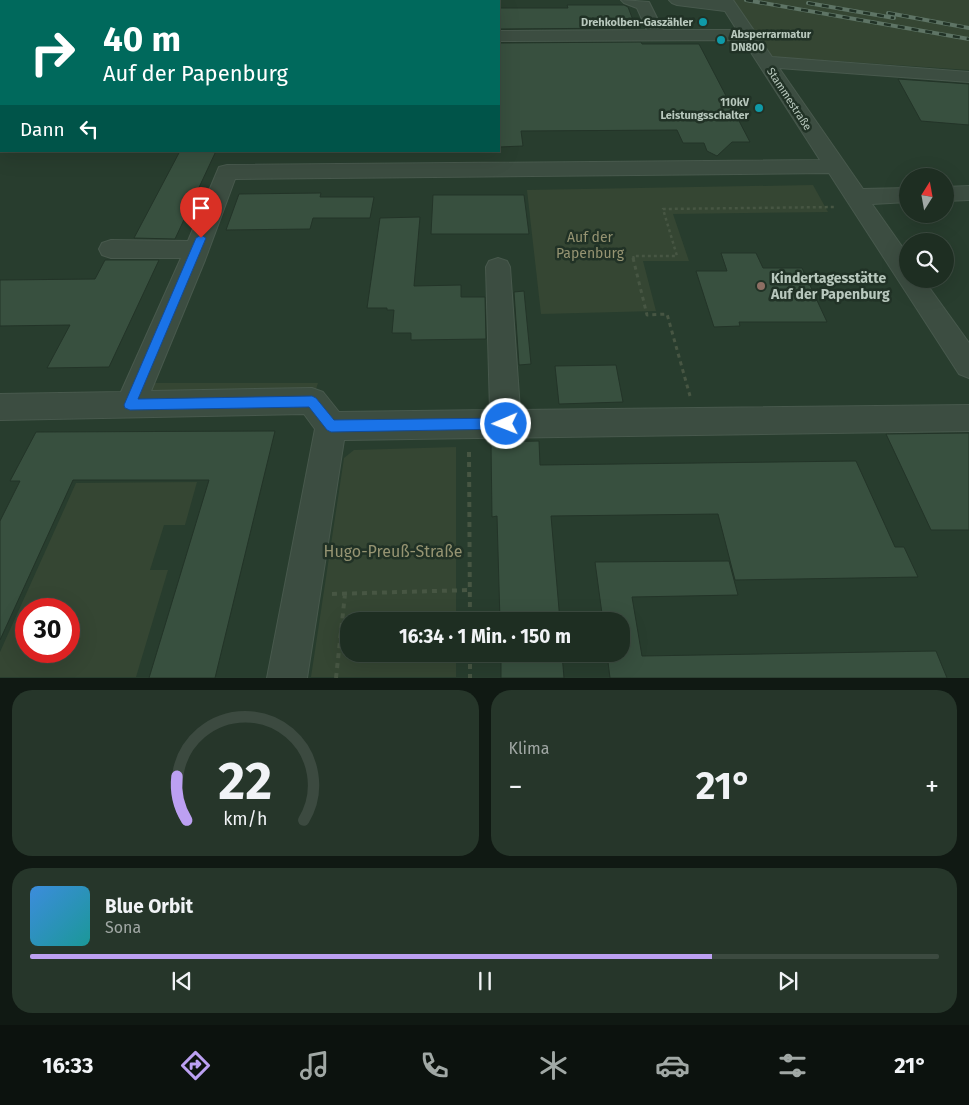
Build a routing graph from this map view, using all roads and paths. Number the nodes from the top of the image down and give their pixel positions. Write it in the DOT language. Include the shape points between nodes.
graph roads {
  1 [pos="629,0"];
  2 [pos="677,0"];
  3 [pos="727,3"];
  4 [pos="500,36"];
  5 [pos="657,36"];
  6 [pos="748,36"];
  7 [pos="766,62"];
  8 [pos="969,76"];
  9 [pos="450,161"];
  10 [pos="834,166"];
  11 [pos="969,193"];
  12 [pos="954,194"];
  13 [pos="899,196"];
  14 [pos="858,202"];
  15 [pos="199,244"];
  16 [pos="111,249"];
  17 [pos="899,262"];
  18 [pos="498,267"];
  19 [pos="916,288"];
  20 [pos="969,366"];
  21 [pos="130,405"];
  22 [pos="0,407"];
  23 [pos="969,418"];
  24 [pos="697,422"];
  25 [pos="469,424"];
  26 [pos="506,424"];
  27 [pos="331,426"];
  28 [pos="470,590"];
  29 [pos="301,594"];
  30 [pos="345,594"];
  31 [pos="470,612"];
  32 [pos="470,662"];
  33 [pos="287,678"];
  34 [pos="336,678"];
  35 [pos="470,678"];
  1 -- 5 [label="street" via="644,5"];
  2 -- 3 [label="street"];
  3 -- 6 [label="street, Stammestraße"];
  4 -- 5 [label="street"];
  5 -- 6 [label="street"];
  6 -- 7 [label="street, Stammestraße"];
  7 -- 8 [label="street"];
  7 -- 10 [label="street, Stammestraße"];
  9 -- 10 [label="street"];
  9 -- 15 [label="street" via="228,172"];
  10 -- 14 [label="street, Stammestraße"];
  11 -- 12 [label="street"];
  13 -- 14 [label="street"];
  14 -- 17 [label="street, Stammestraße"];
  14 -- 24 [label="path" via="663,209 677,256 633,256 647,315 667,314"];
  15 -- 16 [label="street"];
  15 -- 21 [label="street"];
  18 -- 26 [label="street"];
  19 -- 20 [label="street"];
  21 -- 22 [label="street"];
  21 -- 27 [label="street" via="312,401"];
  23 -- 24 [label="street"];
  24 -- 26 [label="street"];
  25 -- 26 [label="street"];
  25 -- 27 [label="street"];
  25 -- 28 [label="path"];
  27 -- 29 [label="street"];
  28 -- 30 [label="path"];
  28 -- 31 [label="path"];
  29 -- 30 [label="path"];
  29 -- 33 [label="street"];
  30 -- 34 [label="path"];
  32 -- 35 [label="path"];
}
